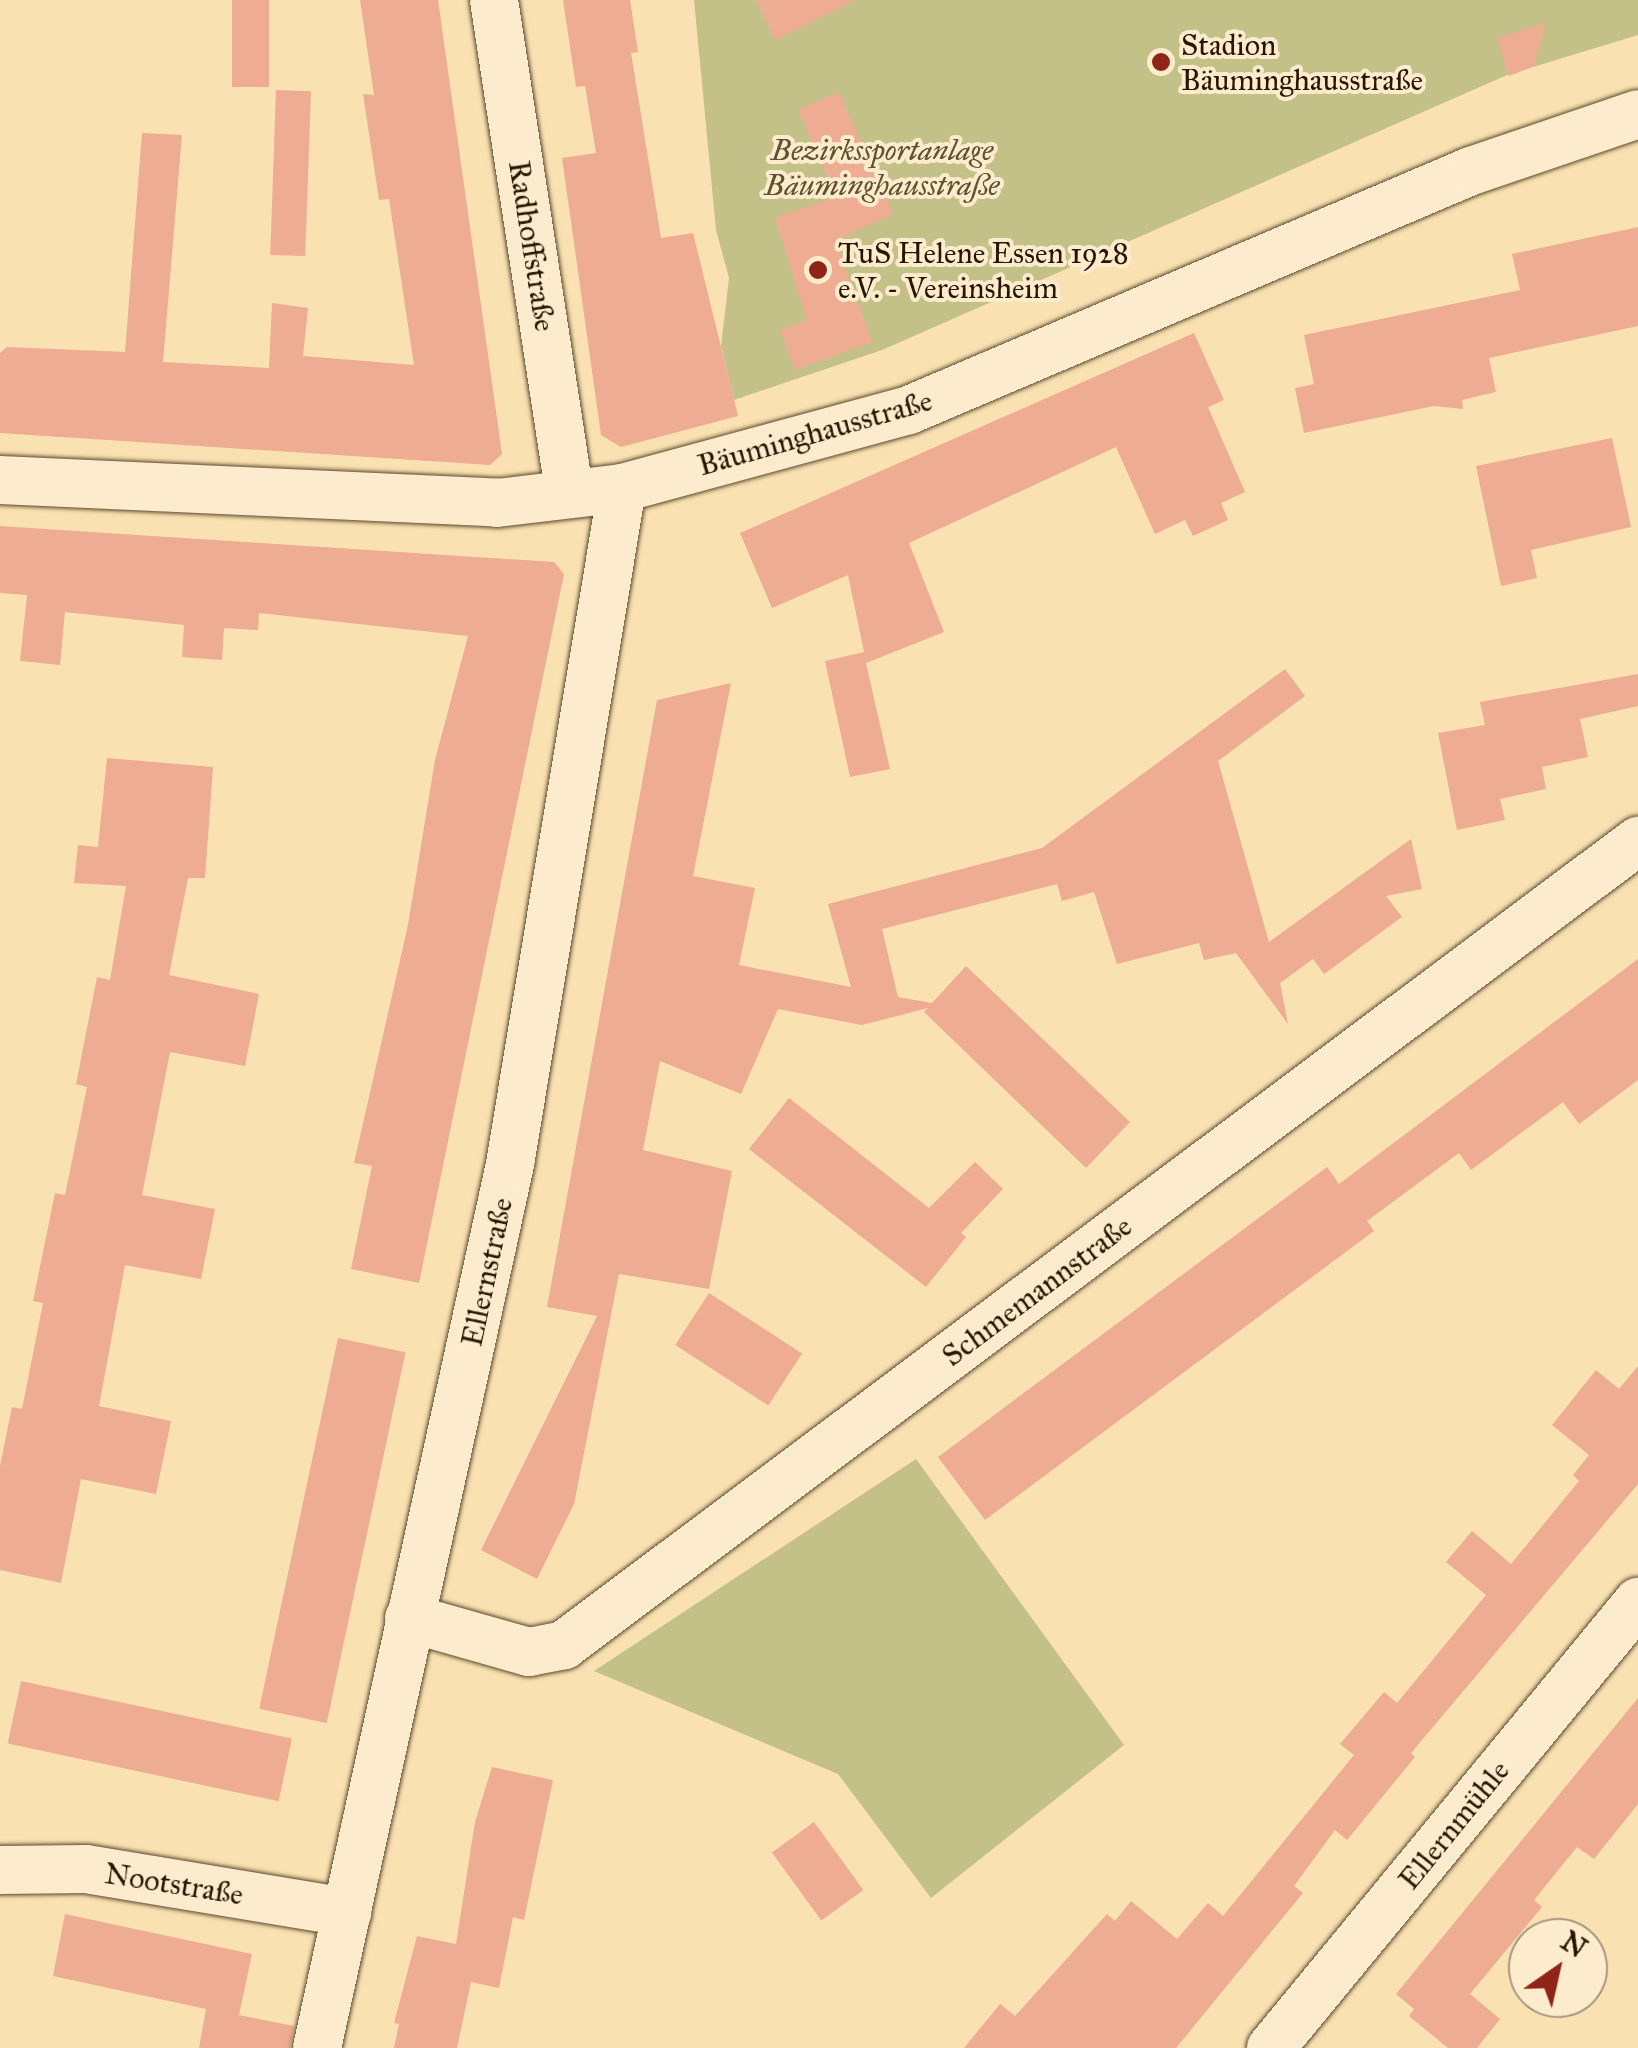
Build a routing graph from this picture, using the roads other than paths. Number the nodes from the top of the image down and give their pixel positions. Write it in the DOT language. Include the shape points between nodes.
graph roads {
  1 [pos="494,0"];
  2 [pos="1638,114"];
  3 [pos="0,480"];
  4 [pos="622,488"];
  5 [pos="569,493"];
  6 [pos="1638,841"];
  7 [pos="1638,1602"];
  8 [pos="409,1618"];
  9 [pos="0,1870"];
  10 [pos="347,1912"];
  11 [pos="317,2048"];
  12 [pos="1271,2048"];
  1 -- 5 [label="street, Radhoffstraße"];
  2 -- 4 [label="street, Bäuminghausstraße" via="1471,172 908,410"];
  3 -- 5 [label="street, Bäuminghausstraße" via="497,502"];
  4 -- 5 [label="street, Bäuminghausstraße"];
  4 -- 8 [label="street, Ellernstraße" via="510,1164"];
  6 -- 8 [label="street, Schmemannstraße" via="564,1645 529,1652"];
  7 -- 12 [label="street, Ellernmühle"];
  8 -- 10 [label="street, Ellernstraße"];
  9 -- 10 [label="street, Nootstraße" via="86,1870"];
  10 -- 11 [label="street, Ellernstraße"];
}
